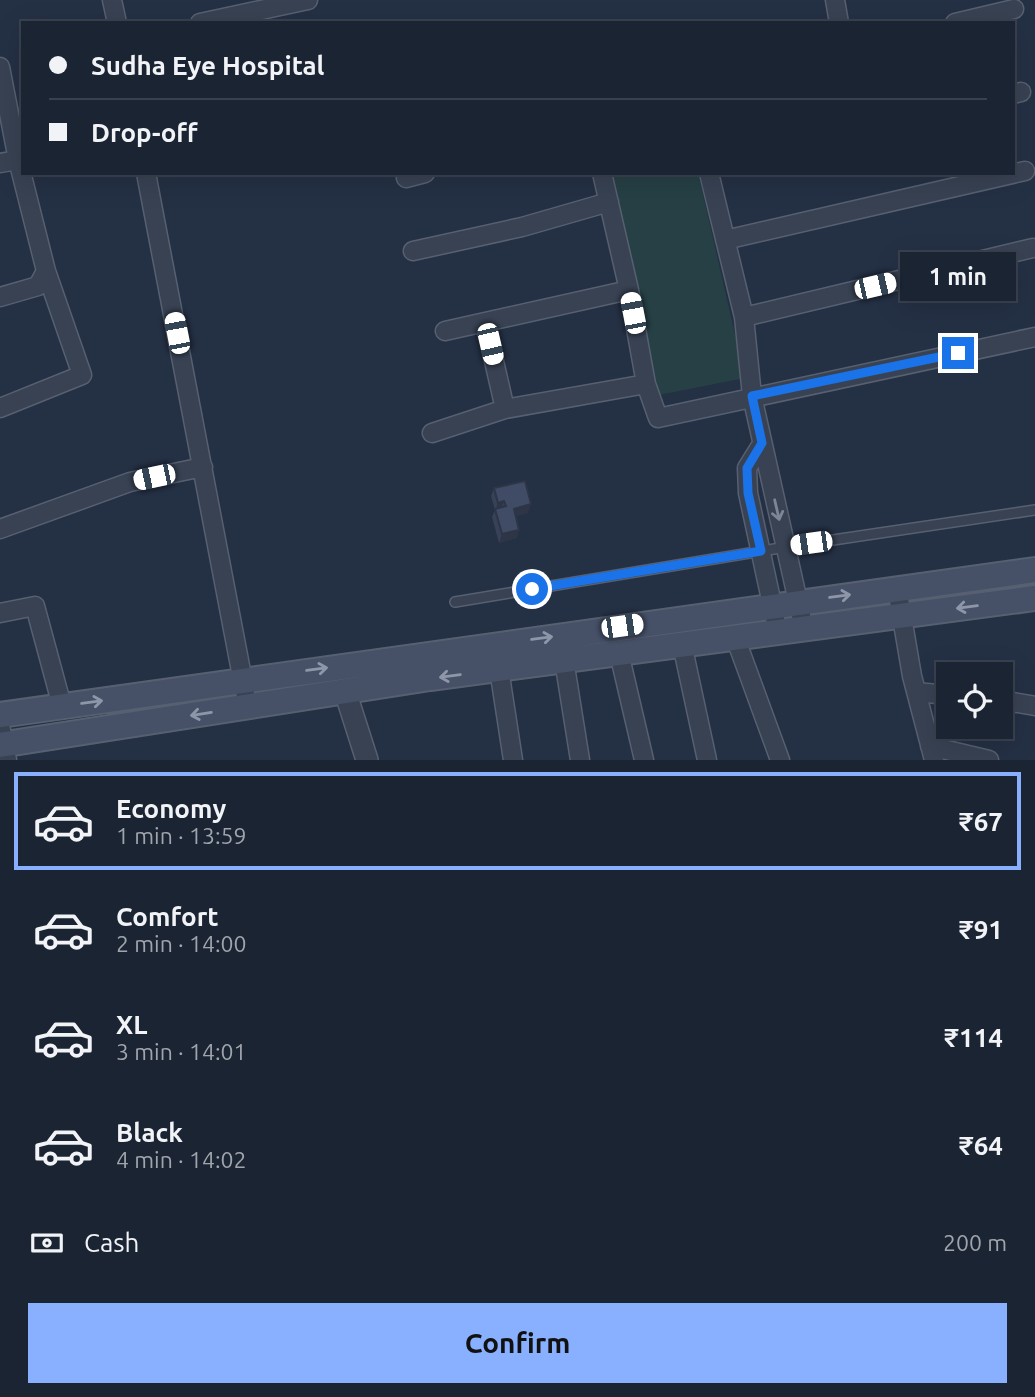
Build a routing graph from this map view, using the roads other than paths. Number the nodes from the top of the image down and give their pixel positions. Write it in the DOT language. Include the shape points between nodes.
graph roads {
  1 [pos="113,0"];
  2 [pos="308,0"];
  3 [pos="835,0"];
  4 [pos="1014,9"];
  5 [pos="117,21"];
  6 [pos="209,21"];
  7 [pos="839,21"];
  8 [pos="963,21"];
  9 [pos="0,67"];
  10 [pos="9,161"];
  11 [pos="1025,171"];
  12 [pos="1015,173"];
  13 [pos="146,175"];
  14 [pos="417,175"];
  15 [pos="602,175"];
  16 [pos="709,175"];
  17 [pos="1008,175"];
  18 [pos="406,178"];
  19 [pos="609,202"];
  20 [pos="725,240"];
  21 [pos="1033,248"];
  22 [pos="413,251"];
  23 [pos="46,271"];
  24 [pos="629,290"];
  25 [pos="0,297"];
  26 [pos="744,317"];
  27 [pos="485,322"];
  28 [pos="444,331"];
  29 [pos="1035,337"];
  30 [pos="646,384"];
  31 [pos="752,396"];
  32 [pos="0,408"];
  33 [pos="505,410"];
  34 [pos="432,433"];
  35 [pos="762,443"];
  36 [pos="203,467"];
  37 [pos="1035,510"];
  38 [pos="0,529"];
  39 [pos="786,547"];
  40 [pos="761,551"];
  41 [pos="1035,570"];
  42 [pos="897,589"];
  43 [pos="1035,598"];
  44 [pos="455,602"];
  45 [pos="798,604"];
  46 [pos="772,607"];
  47 [pos="0,613"];
  48 [pos="902,615"];
  49 [pos="803,628"];
  50 [pos="777,632"];
  51 [pos="735,637"];
  52 [pos="682,644"];
  53 [pos="619,653"];
  54 [pos="564,660"];
  55 [pos="499,669"];
  56 [pos="244,679"];
  57 [pos="345,691"];
  58 [pos="916,692"];
  59 [pos="936,694"];
  60 [pos="1013,702"];
  61 [pos="62,706"];
  62 [pos="1035,706"];
  63 [pos="247,707"];
  64 [pos="0,715"];
  65 [pos="3,744"];
  66 [pos="932,753"];
  67 [pos="367,760"];
  68 [pos="513,760"];
  69 [pos="580,760"];
  70 [pos="644,760"];
  71 [pos="707,760"];
  72 [pos="780,760"];
  73 [pos="989,760"];
  1 -- 5 [label="street"];
  2 -- 6 [label="street"];
  3 -- 7 [label="street"];
  4 -- 8 [label="street"];
  9 -- 10 [label="street"];
  10 -- 23 [label="street"];
  11 -- 12 [label="street"];
  13 -- 36 [label="street"];
  14 -- 18 [label="street"];
  15 -- 19 [label="street"];
  16 -- 20 [label="street"];
  17 -- 20 [label="street"];
  19 -- 22 [label="street"];
  19 -- 24 [label="street"];
  20 -- 26 [label="street"];
  21 -- 26 [label="street"];
  23 -- 25 [label="street" via="38,286"];
  23 -- 32 [label="street" via="82,375"];
  24 -- 27 [label="street"];
  24 -- 30 [label="street"];
  26 -- 31 [label="street"];
  27 -- 28 [label="street"];
  27 -- 33 [label="street"];
  29 -- 31 [label="street"];
  30 -- 31 [label="street" via="658,418"];
  30 -- 33 [label="street"];
  31 -- 35 [label="street"];
  33 -- 34 [label="street"];
  35 -- 39 [label="street, one-way"];
  35 -- 40 [label="street" via="747,468"];
  36 -- 38 [label="street" via="130,482"];
  36 -- 56 [label="street"];
  37 -- 39 [label="lane"];
  39 -- 40 [label="lane"];
  39 -- 45 [label="street"];
  40 -- 44 [label="lane"];
  40 -- 46 [label="street"];
  41 -- 42 [label="main road"];
  45 -- 42 [label="main road, one-way"];
  42 -- 48 [label="street"];
  43 -- 48 [label="main road, one-way"];
  45 -- 46 [label="main road"];
  45 -- 49 [label="street"];
  46 -- 50 [label="street"];
  56 -- 46 [label="main road, one-way"];
  47 -- 61 [label="street" via="35,606"];
  48 -- 49 [label="main road"];
  48 -- 58 [label="street"];
  49 -- 50 [label="main road"];
  50 -- 51 [label="main road"];
  51 -- 52 [label="main road"];
  51 -- 72 [label="street"];
  52 -- 53 [label="main road"];
  52 -- 71 [label="street"];
  53 -- 54 [label="main road"];
  53 -- 70 [label="street"];
  54 -- 55 [label="main road"];
  54 -- 69 [label="street"];
  55 -- 57 [label="main road, one-way"];
  55 -- 68 [label="street"];
  61 -- 56 [label="main road, one-way"];
  56 -- 63 [label="street"];
  57 -- 63 [label="main road"];
  57 -- 67 [label="street"];
  58 -- 59 [label="street"];
  58 -- 66 [label="street"];
  60 -- 62 [label="street"];
  61 -- 64 [label="main road"];
  63 -- 65 [label="main road, one-way"];
  66 -- 73 [label="street"];
}
